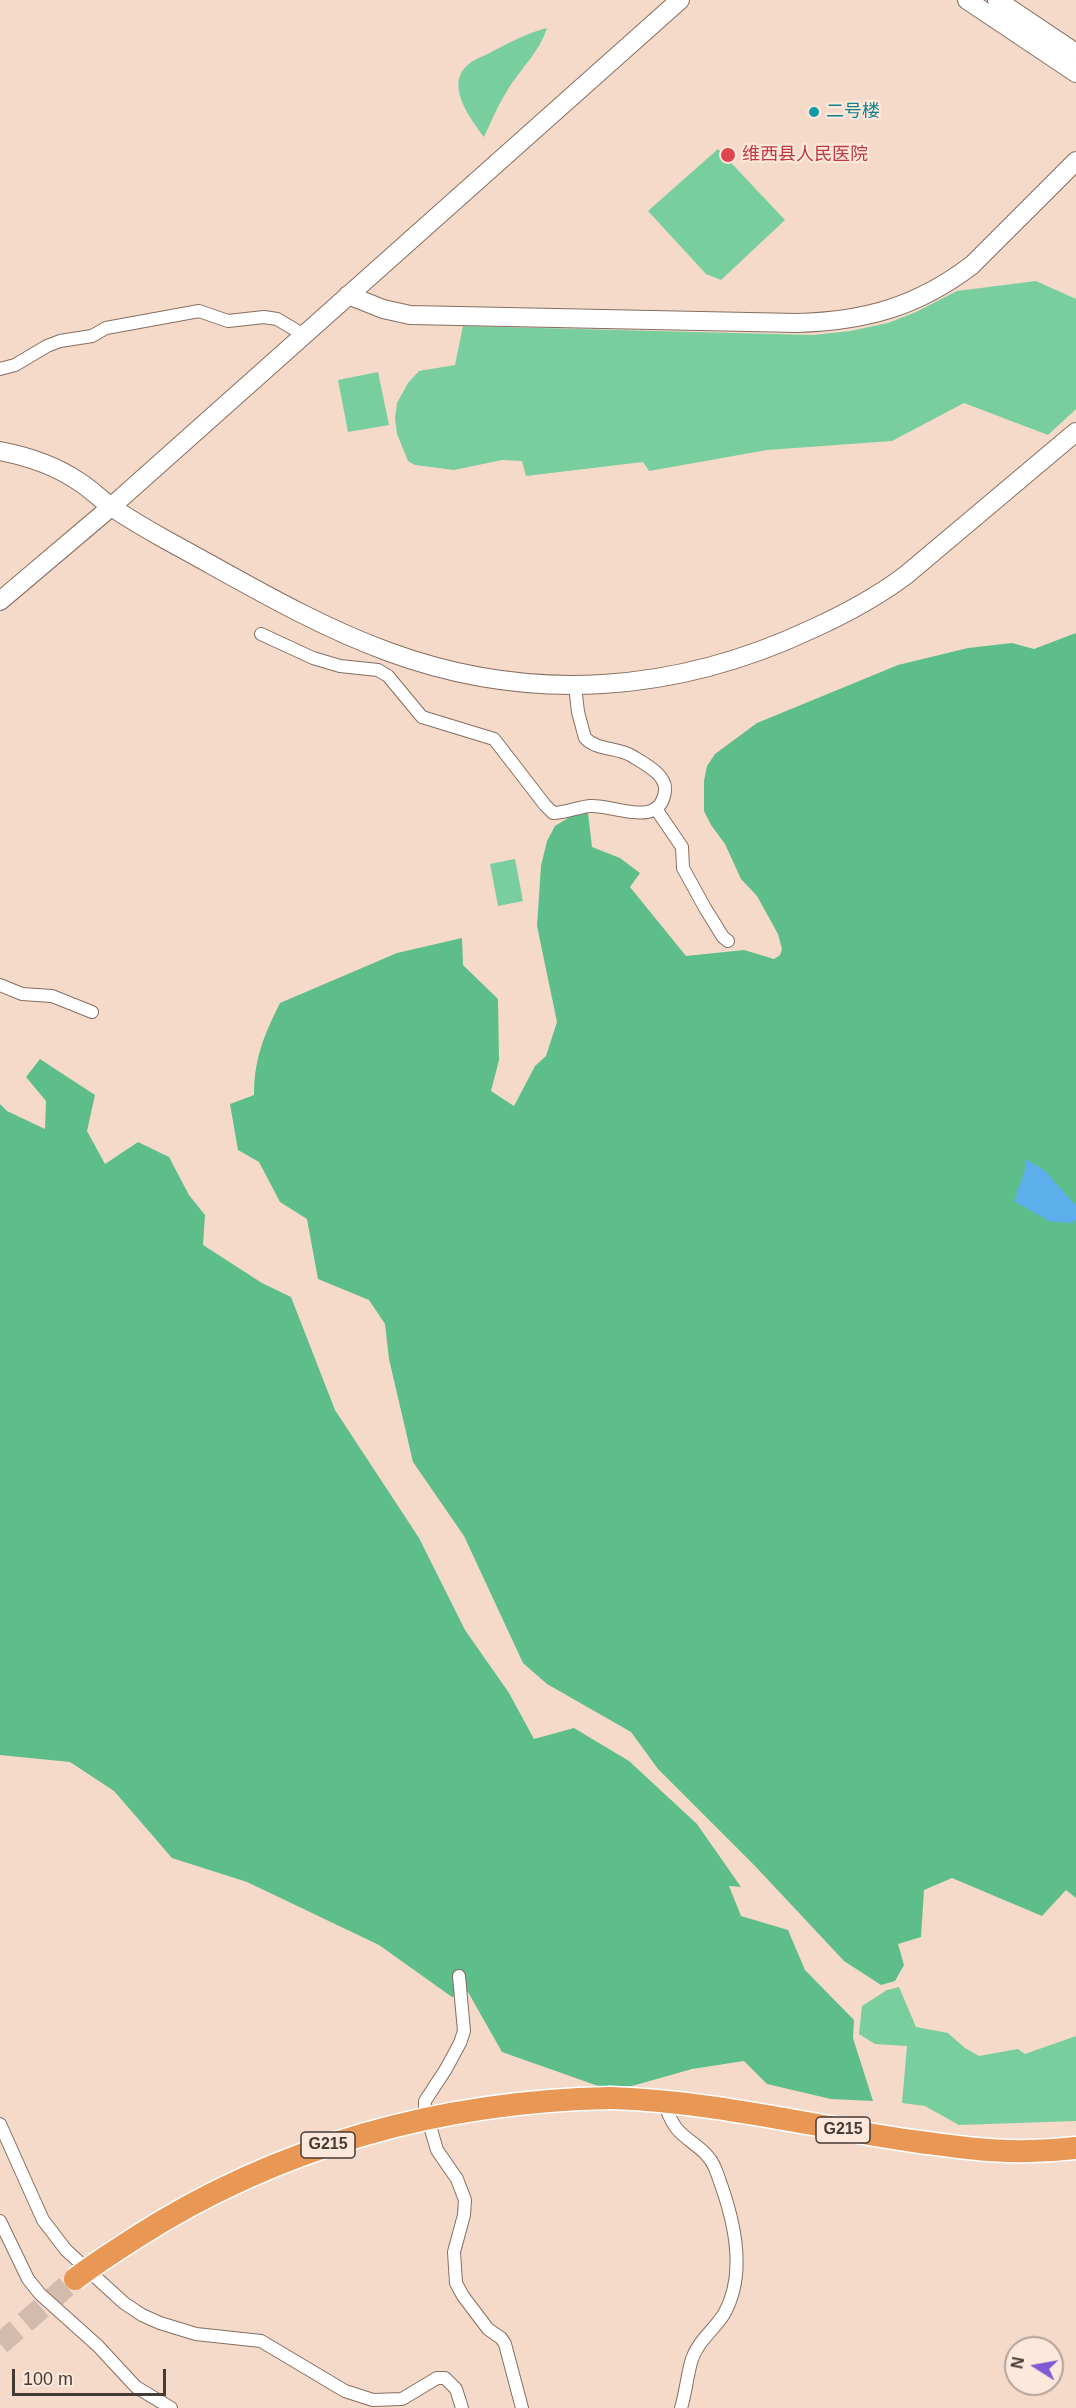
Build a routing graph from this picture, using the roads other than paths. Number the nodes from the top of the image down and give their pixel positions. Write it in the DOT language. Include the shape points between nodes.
graph roads {
  1 [pos="680,0"];
  2 [pos="967,0"];
  3 [pos="997,0"];
  4 [pos="1076,53"];
  5 [pos="1076,73"];
  6 [pos="1076,161"];
  7 [pos="348,295"];
  8 [pos="304,335"];
  9 [pos="0,369"];
  10 [pos="1076,432"];
  11 [pos="0,451"];
  12 [pos="111,507"];
  13 [pos="0,601"];
  14 [pos="0,611"];
  15 [pos="261,634"];
  16 [pos="574,686"];
  17 [pos="656,809"];
  18 [pos="728,941"];
  19 [pos="0,985"];
  20 [pos="92,1012"];
  21 [pos="459,1976"];
  22 [pos="663,2100"];
  23 [pos="0,2124"];
  24 [pos="1076,2148"];
  25 [pos="0,2221"];
  26 [pos="75,2279"];
  27 [pos="171,2408"];
  28 [pos="462,2408"];
  29 [pos="522,2408"];
  30 [pos="681,2408"];
  1 -- 7 [label="main road"];
  2 -- 5 [label="main road"];
  3 -- 4 [label="main road"];
  6 -- 7 [label="main road" via="955,278 904,305 854,319 797,323 410,315"];
  7 -- 8 [label="main road"];
  8 -- 9 [label="street" via="277,319 228,321 199,311 106,328 93,336 60,341"];
  8 -- 12 [label="main road"];
  10 -- 16 [label="main road" via="906,575 825,623 760,651 686,672"];
  11 -- 12 [label="main road" via="57,470"];
  12 -- 13 [label="main road"];
  12 -- 14 [label="main road" via="88,535"];
  12 -- 16 [label="main road" via="309,617 372,646 490,680"];
  15 -- 17 [label="street" via="313,658 378,670 388,676 422,717 494,739 553,813 589,806 629,812"];
  16 -- 17 [label="street" via="585,738 599,747 632,756 663,779 664,801"];
  17 -- 18 [label="street" via="682,847 683,868"];
  19 -- 20 [label="street" via="22,994 52,996"];
  21 -- 29 [label="street" via="464,2031 425,2101 425,2109 437,2150 457,2179 465,2200 454,2252 456,2283 488,2329 505,2344"];
  22 -- 24 [label="highway, G215" via="980,2151"];
  22 -- 26 [label="highway, G215, bridge" via="611,2098 486,2108 368,2134 304,2153 249,2175 189,2206"];
  22 -- 30 [label="street" via="677,2129 714,2166 737,2246 731,2295 723,2314 692,2358"];
  23 -- 28 [label="street" via="43,2220 66,2250 142,2315 196,2334 261,2341 345,2391 373,2400 402,2399 437,2378 445,2378 456,2389"];
  25 -- 27 [label="street" via="28,2279 40,2294 98,2346 136,2387"];
}
